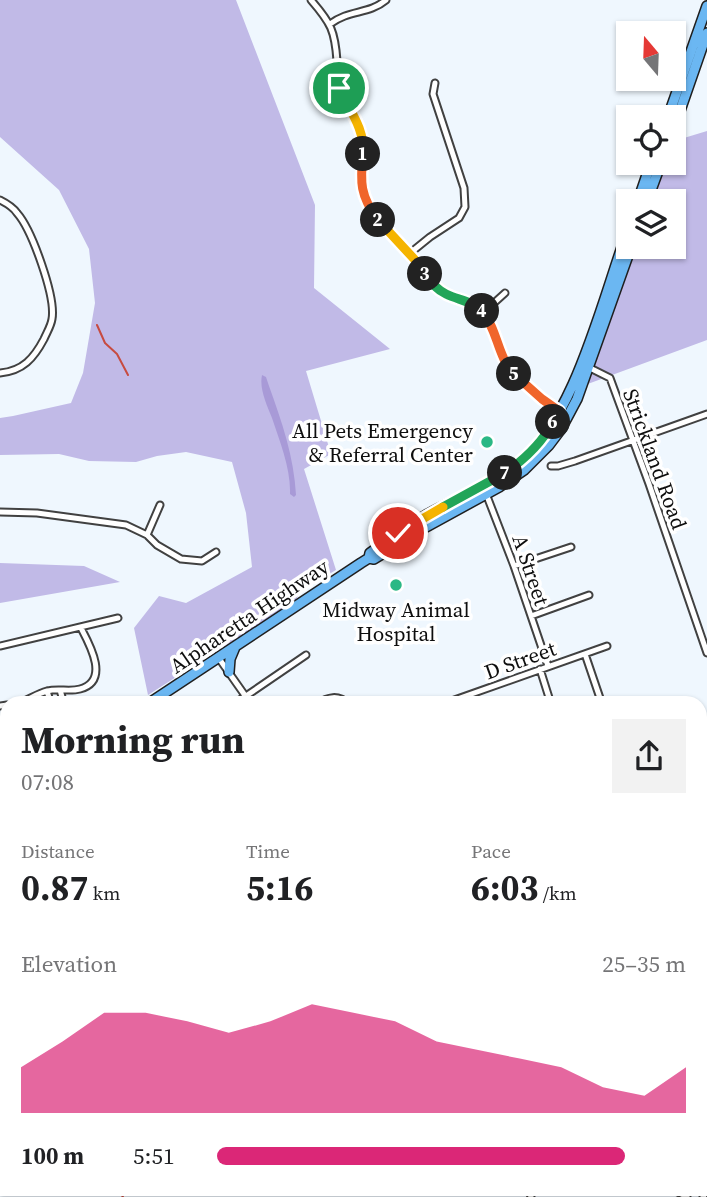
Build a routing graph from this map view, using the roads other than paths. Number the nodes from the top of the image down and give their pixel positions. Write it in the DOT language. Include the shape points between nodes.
graph roads {
  1 [pos="311,0"];
  2 [pos="386,0"];
  3 [pos="707,6"];
  4 [pos="330,24"];
  5 [pos="707,33"];
  6 [pos="435,83"];
  7 [pos="672,105"];
  8 [pos="682,105"];
  9 [pos="0,200"];
  10 [pos="410,254"];
  11 [pos="619,259"];
  12 [pos="626,259"];
  13 [pos="505,293"];
  14 [pos="484,313"];
  15 [pos="585,366"];
  16 [pos="0,373"];
  17 [pos="559,411"];
  18 [pos="707,414"];
  19 [pos="633,441"];
  20 [pos="551,466"];
  21 [pos="485,490"];
  22 [pos="160,505"];
  23 [pos="0,512"];
  24 [pos="147,535"];
  25 [pos="571,547"];
  26 [pos="216,552"];
  27 [pos="514,566"];
  28 [pos="589,595"];
  29 [pos="531,616"];
  30 [pos="118,618"];
  31 [pos="81,628"];
  32 [pos="236,645"];
  33 [pos="0,646"];
  34 [pos="607,646"];
  35 [pos="707,653"];
  36 [pos="585,654"];
  37 [pos="306,655"];
  38 [pos="218,657"];
  39 [pos="548,666"];
  40 [pos="540,669"];
  41 [pos="229,672"];
  42 [pos="60,690"];
  43 [pos="47,691"];
  44 [pos="35,696"];
  45 [pos="49,696"];
  46 [pos="62,696"];
  47 [pos="160,696"];
  48 [pos="246,696"];
  49 [pos="465,696"];
  50 [pos="548,696"];
  51 [pos="599,696"];
  1 -- 4 [label="street"];
  2 -- 4 [label="street"];
  3 -- 7 [label="main road"];
  4 -- 10 [label="street" via="336,41 339,88 364,143 360,177 366,200 382,226"];
  5 -- 8 [label="main road"];
  6 -- 10 [label="street" via="433,94 464,188 465,207 459,218"];
  9 -- 16 [label="street" via="17,212 31,236 53,309 33,357 17,370"];
  10 -- 14 [label="street" via="432,284"];
  11 -- 15 [label="main road"];
  12 -- 15 [label="main road"];
  13 -- 14 [label="street"];
  14 -- 17 [label="street" via="509,368"];
  15 -- 17 [label="main road"];
  15 -- 19 [label="street, Strickland Road" via="610,379"];
  15 -- 21 [label="main road" via="574,408 549,446 524,470"];
  17 -- 21 [label="main road" via="527,456"];
  18 -- 19 [label="street"];
  19 -- 20 [label="street"];
  19 -- 35 [label="street, Strickland Road"];
  21 -- 27 [label="street, A Street"];
  21 -- 32 [label="main road, Alpharetta Highway" via="369,558"];
  22 -- 24 [label="street"];
  23 -- 24 [label="street" via="126,525"];
  24 -- 26 [label="street" via="181,559 202,561"];
  25 -- 27 [label="street"];
  27 -- 29 [label="street, A Street"];
  28 -- 29 [label="street"];
  29 -- 39 [label="street, A Street"];
  30 -- 31 [label="street"];
  31 -- 33 [label="street"];
  31 -- 42 [label="street" via="95,658 95,676 82,688"];
  32 -- 38 [label="main road, Alpharetta Highway"];
  32 -- 41 [label="main road"];
  34 -- 36 [label="street, D Street"];
  36 -- 39 [label="street, D Street"];
  36 -- 51 [label="street"];
  37 -- 48 [label="street"];
  38 -- 41 [label="street"];
  38 -- 47 [label="main road, Alpharetta Highway"];
  39 -- 40 [label="street, D Street"];
  40 -- 49 [label="street, D Street"];
  40 -- 50 [label="street"];
  41 -- 48 [label="street"];
  42 -- 43 [label="street"];
  42 -- 46 [label="street"];
  43 -- 44 [label="street"];
  43 -- 45 [label="street"];
}
